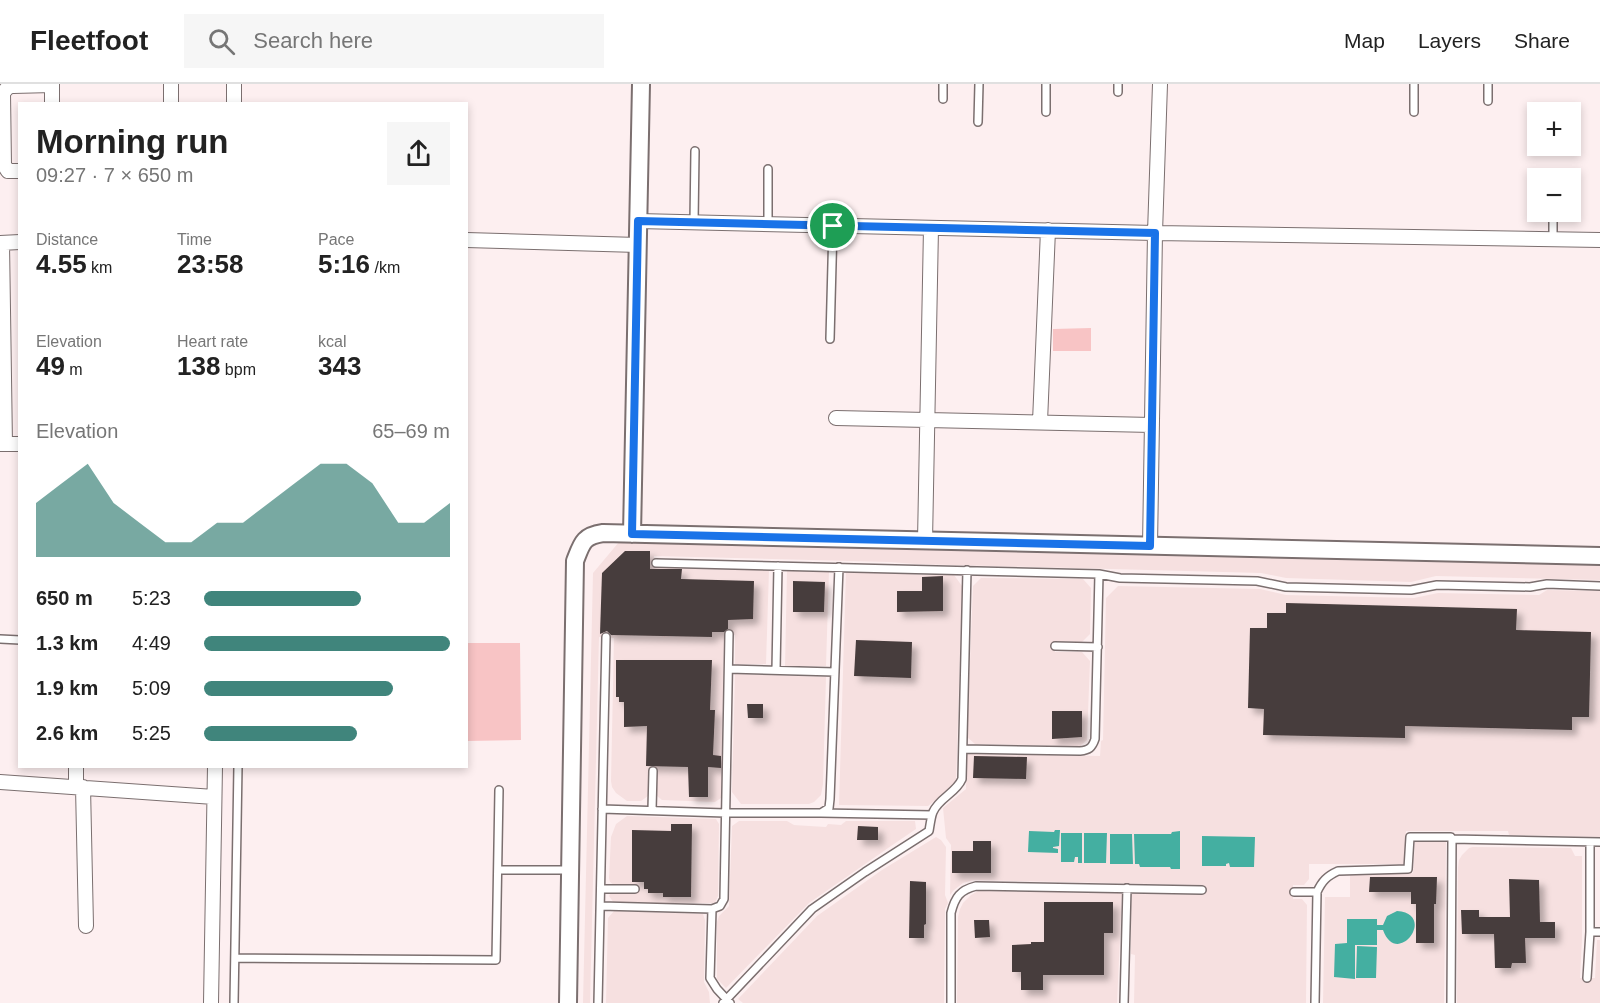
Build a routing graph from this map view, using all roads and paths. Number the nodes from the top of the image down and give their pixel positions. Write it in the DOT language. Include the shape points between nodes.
graph roads {
  1 [pos="171,84"];
  2 [pos="234,84"];
  3 [pos="641,84"];
  4 [pos="944,84"];
  5 [pos="979,84"];
  6 [pos="1046,84"];
  7 [pos="1160,84"];
  8 [pos="1414,84"];
  9 [pos="1488,84"];
  10 [pos="52,85"];
  11 [pos="943,99"];
  12 [pos="1488,101"];
  13 [pos="51,102"];
  14 [pos="171,102"];
  15 [pos="234,102"];
  16 [pos="1046,112"];
  17 [pos="1414,112"];
  18 [pos="978,122"];
  19 [pos="695,151"];
  20 [pos="768,169"];
  21 [pos="18,171"];
  22 [pos="638,221"];
  23 [pos="694,222"];
  24 [pos="1553,222"];
  25 [pos="768,224"];
  26 [pos="833,226"];
  27 [pos="931,228"];
  28 [pos="1048,230"];
  29 [pos="1155,233"];
  30 [pos="468,240"];
  31 [pos="1553,240"];
  32 [pos="1600,240"];
  33 [pos="18,242"];
  34 [pos="1,243"];
  35 [pos="638,245"];
  36 [pos="830,339"];
  37 [pos="836,418"];
  38 [pos="927,420"];
  39 [pos="1040,422"];
  40 [pos="1152,425"];
  41 [pos="8,444"];
  42 [pos="632,534"];
  43 [pos="925,541"];
  44 [pos="1150,546"];
  45 [pos="1600,556"];
  46 [pos="656,563"];
  47 [pos="778,566"];
  48 [pos="839,567"];
  49 [pos="967,570"];
  50 [pos="1099,574"];
  51 [pos="1600,585"];
  52 [pos="729,634"];
  53 [pos="606,637"];
  54 [pos="0,639"];
  55 [pos="18,640"];
  56 [pos="1055,646"];
  57 [pos="1098,647"];
  58 [pos="729,669"];
  59 [pos="776,670"];
  60 [pos="835,672"];
  61 [pos="963,749"];
  62 [pos="76,768"];
  63 [pos="215,768"];
  64 [pos="238,768"];
  65 [pos="652,771"];
  66 [pos="0,782"];
  67 [pos="80,787"];
  68 [pos="499,790"];
  69 [pos="214,797"];
  70 [pos="602,808"];
  71 [pos="652,810"];
  72 [pos="725,813"];
  73 [pos="821,813"];
  74 [pos="932,815"];
  75 [pos="1452,839"];
  76 [pos="1590,842"];
  77 [pos="1600,842"];
  78 [pos="498,870"];
  79 [pos="570,870"];
  80 [pos="1127,888"];
  81 [pos="601,889"];
  82 [pos="635,889"];
  83 [pos="1202,890"];
  84 [pos="1294,892"];
  85 [pos="1317,892"];
  86 [pos="601,906"];
  87 [pos="712,909"];
  88 [pos="86,926"];
  89 [pos="1590,932"];
  90 [pos="1600,932"];
  91 [pos="235,957"];
  92 [pos="1587,978"];
  93 [pos="726,1002"];
  94 [pos="211,1003"];
  95 [pos="234,1003"];
  96 [pos="568,1003"];
  97 [pos="598,1003"];
  98 [pos="951,1003"];
  99 [pos="1124,1003"];
  100 [pos="1315,1003"];
  101 [pos="1451,1003"];
  1 -- 14 [label="street"];
  2 -- 15 [label="street"];
  3 -- 22 [label="street"];
  4 -- 11 [label="lane"];
  5 -- 18 [label="lane"];
  6 -- 16 [label="lane"];
  7 -- 29 [label="street"];
  8 -- 17 [label="lane"];
  9 -- 12 [label="lane"];
  10 -- 13 [label="street"];
  10 -- 21 [label="street" via="13,86 3,93 4,165 8,171"];
  19 -- 23 [label="lane"];
  20 -- 25 [label="lane"];
  22 -- 23 [label="street"];
  22 -- 35 [label="street"];
  23 -- 25 [label="street"];
  24 -- 31 [label="lane"];
  25 -- 26 [label="street"];
  26 -- 27 [label="street"];
  26 -- 36 [label="lane"];
  27 -- 28 [label="street"];
  27 -- 38 [label="street"];
  28 -- 29 [label="street"];
  28 -- 39 [label="street"];
  29 -- 31 [label="street"];
  29 -- 40 [label="street"];
  30 -- 35 [label="street"];
  31 -- 32 [label="street"];
  33 -- 34 [label="street"];
  34 -- 41 [label="street"];
  35 -- 42 [label="street"];
  37 -- 38 [label="street"];
  38 -- 39 [label="street"];
  38 -- 43 [label="street"];
  39 -- 40 [label="street"];
  40 -- 44 [label="street"];
  42 -- 43 [label="street"];
  42 -- 79 [label="street" via="591,535 575,561"];
  43 -- 44 [label="street"];
  44 -- 45 [label="street"];
  46 -- 47 [label="lane"];
  47 -- 48 [label="lane"];
  47 -- 59 [label="lane"];
  48 -- 49 [label="lane"];
  48 -- 60 [label="lane"];
  49 -- 50 [label="lane"];
  49 -- 61 [label="lane"];
  50 -- 51 [label="lane" via="1120,578 1257,580 1286,587 1411,590 1437,585"];
  50 -- 57 [label="lane"];
  52 -- 58 [label="lane"];
  53 -- 70 [label="lane"];
  54 -- 55 [label="lane"];
  56 -- 57 [label="lane"];
  57 -- 61 [label="lane" via="1092,747 1080,751"];
  58 -- 59 [label="lane"];
  58 -- 72 [label="lane"];
  59 -- 60 [label="lane"];
  60 -- 73 [label="lane" via="830,799 829,808"];
  61 -- 74 [label="lane" via="959,787 938,804"];
  62 -- 67 [label="street"];
  63 -- 69 [label="street"];
  64 -- 91 [label="lane"];
  65 -- 71 [label="lane"];
  66 -- 67 [label="street"];
  67 -- 69 [label="street"];
  67 -- 88 [label="street"];
  68 -- 78 [label="lane"];
  69 -- 94 [label="street"];
  70 -- 71 [label="lane"];
  70 -- 81 [label="lane"];
  71 -- 72 [label="lane"];
  72 -- 73 [label="lane"];
  72 -- 87 [label="lane" via="724,899"];
  73 -- 74 [label="lane"];
  74 -- 93 [label="lane" via="929,831 812,909"];
  75 -- 76 [label="lane"];
  75 -- 85 [label="lane" via="1410,837 1408,869 1338,871 1321,883"];
  75 -- 101 [label="lane"];
  76 -- 77 [label="lane"];
  76 -- 89 [label="lane"];
  78 -- 79 [label="lane"];
  78 -- 91 [label="lane" via="496,960"];
  79 -- 96 [label="street"];
  80 -- 83 [label="lane"];
  80 -- 98 [label="lane" via="966,888 951,913"];
  80 -- 99 [label="lane"];
  81 -- 82 [label="lane"];
  81 -- 86 [label="lane"];
  84 -- 85 [label="lane"];
  85 -- 100 [label="lane"];
  86 -- 87 [label="lane"];
  86 -- 97 [label="lane"];
  87 -- 93 [label="lane" via="710,978"];
  89 -- 90 [label="lane"];
  89 -- 92 [label="lane"];
  91 -- 95 [label="lane"];
}
